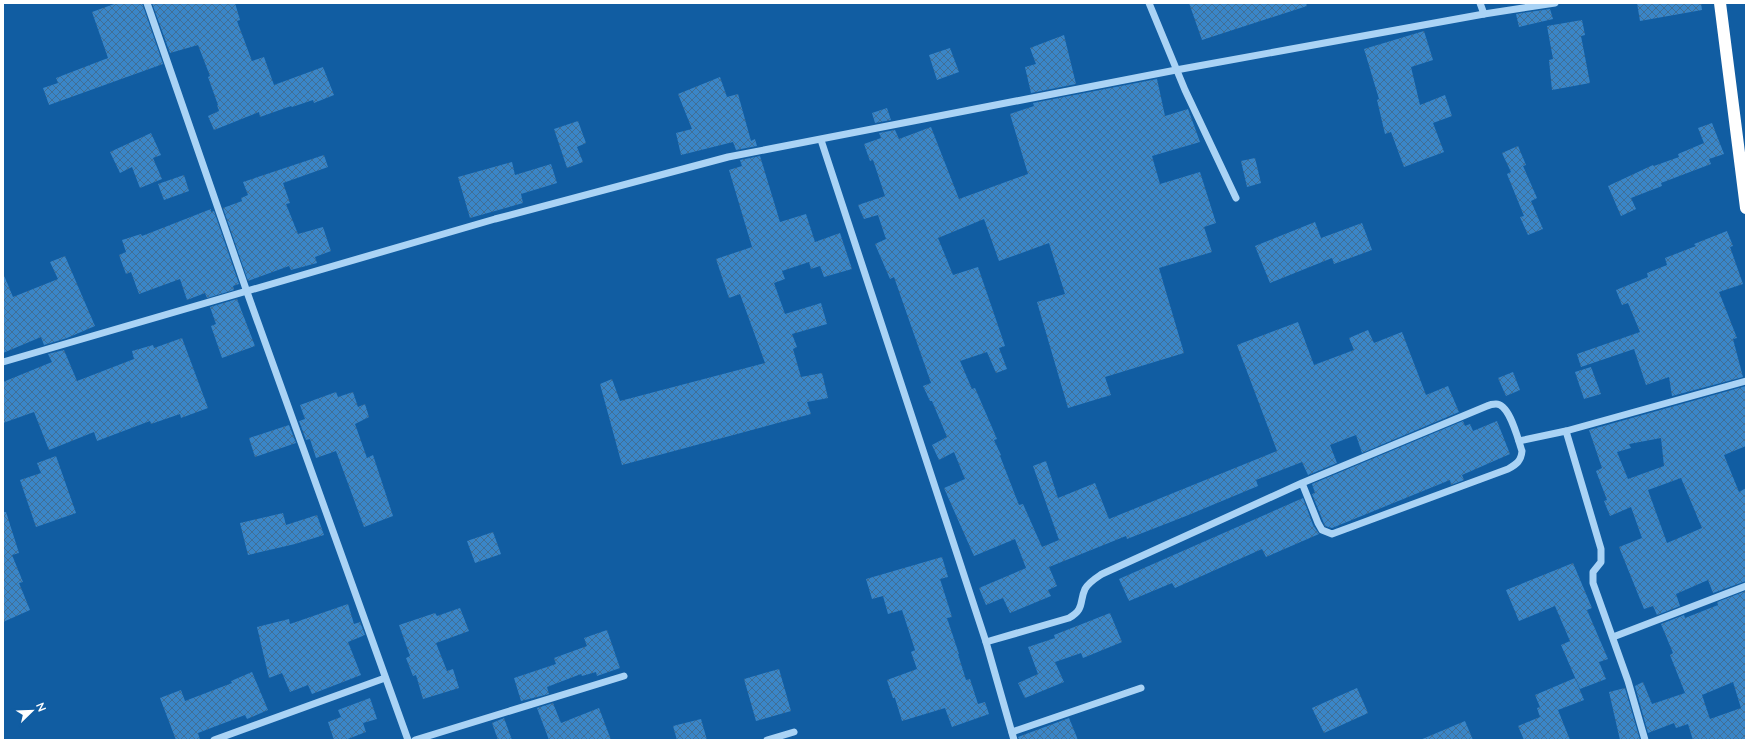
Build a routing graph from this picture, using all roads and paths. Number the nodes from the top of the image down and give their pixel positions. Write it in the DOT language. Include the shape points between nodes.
graph roads {
  1 [pos="148,3"];
  2 [pos="1149,3"];
  3 [pos="1480,3"];
  4 [pos="1555,3"];
  5 [pos="1720,3"];
  6 [pos="1484,14"];
  7 [pos="1176,70"];
  8 [pos="821,140"];
  9 [pos="1236,198"];
  10 [pos="1746,208"];
  11 [pos="248,292"];
  12 [pos="3,362"];
  13 [pos="1746,381"];
  14 [pos="1566,431"];
  15 [pos="1519,441"];
  16 [pos="1302,483"];
  17 [pos="1746,586"];
  18 [pos="1613,637"];
  19 [pos="986,642"];
  20 [pos="624,676"];
  21 [pos="385,678"];
  22 [pos="1141,688"];
  23 [pos="794,732"];
  24 [pos="1012,732"];
  25 [pos="214,740"];
  26 [pos="408,740"];
  27 [pos="415,740"];
  28 [pos="767,740"];
  29 [pos="1014,740"];
  30 [pos="1645,740"];
  1 -- 11 [label="street"];
  2 -- 7 [label="street"];
  3 -- 6 [label="street"];
  4 -- 6 [label="street"];
  5 -- 10 [label="highway"];
  6 -- 7 [label="street"];
  7 -- 8 [label="street"];
  7 -- 9 [label="street"];
  8 -- 11 [label="street" via="728,157 645,179 429,238"];
  8 -- 19 [label="street"];
  11 -- 12 [label="street"];
  11 -- 21 [label="street"];
  13 -- 14 [label="street"];
  14 -- 15 [label="street"];
  14 -- 18 [label="street" via="1601,549 1601,562 1593,572 1593,583"];
  15 -- 16 [label="street" via="1509,414 1503,406 1496,404"];
  15 -- 16 [label="street" via="1522,457 1519,463 1508,469 1332,534 1322,530"];
  16 -- 19 [label="street" via="1093,580 1085,589 1077,614"];
  17 -- 18 [label="street"];
  18 -- 30 [label="street"];
  19 -- 24 [label="street"];
  20 -- 27 [label="street"];
  21 -- 25 [label="street"];
  21 -- 26 [label="street"];
  22 -- 24 [label="street"];
  23 -- 28 [label="street"];
  24 -- 29 [label="street"];
}
